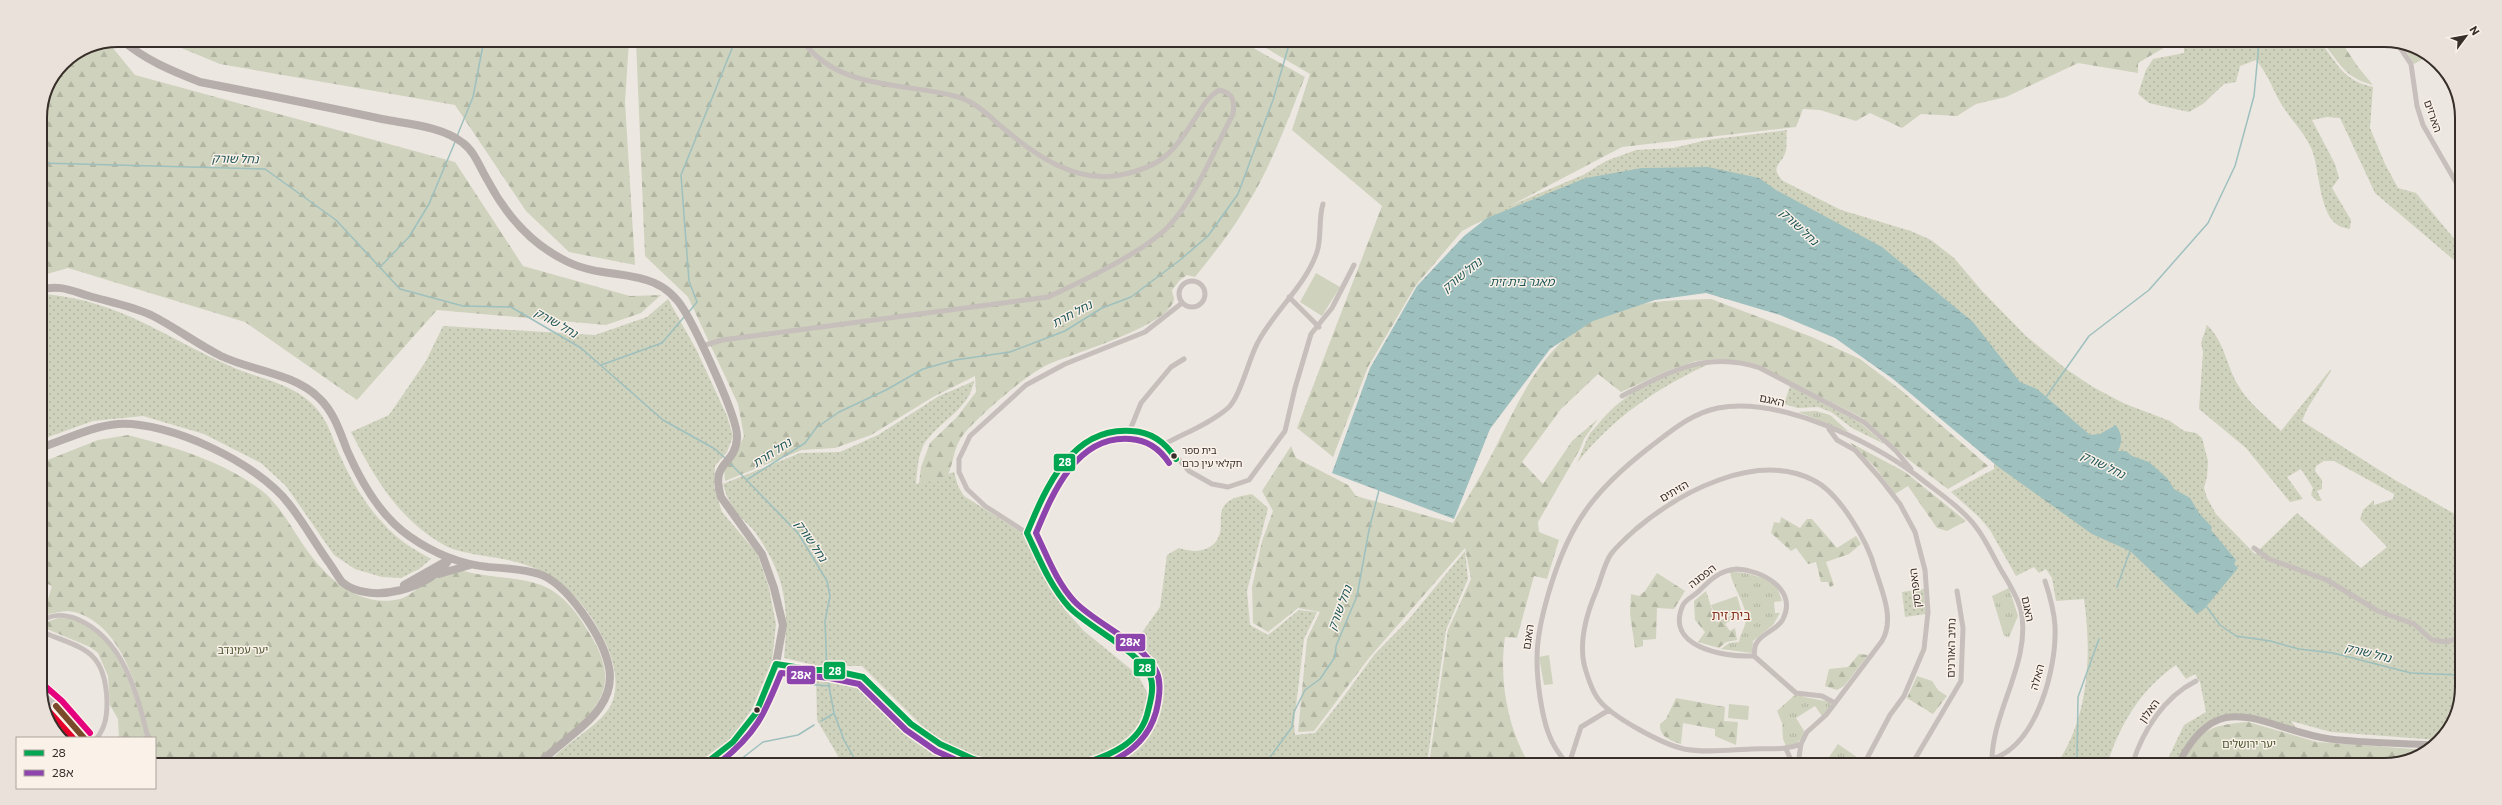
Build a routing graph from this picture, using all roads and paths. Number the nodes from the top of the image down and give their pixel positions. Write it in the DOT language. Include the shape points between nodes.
graph roads {
  1 [pos="130,47"];
  2 [pos="809,47"];
  3 [pos="2401,49"];
  4 [pos="2455,179"];
  5 [pos="1323,204"];
  6 [pos="1354,265"];
  7 [pos="47,288"];
  8 [pos="1289,297"];
  9 [pos="1182,302"];
  10 [pos="1319,327"];
  11 [pos="702,346"];
  12 [pos="1184,359"];
  13 [pos="1622,396"];
  14 [pos="1829,429"];
  15 [pos="1130,430"];
  16 [pos="1165,444"];
  17 [pos="47,446"];
  18 [pos="1914,473"];
  19 [pos="1027,533"];
  20 [pos="2254,548"];
  21 [pos="450,558"];
  22 [pos="474,565"];
  23 [pos="433,576"];
  24 [pos="2046,581"];
  25 [pos="343,582"];
  26 [pos="1957,591"];
  27 [pos="47,617"];
  28 [pos="47,634"];
  29 [pos="2455,639"];
  30 [pos="1754,656"];
  31 [pos="776,664"];
  32 [pos="2196,681"];
  33 [pos="48,699"];
  34 [pos="1835,702"];
  35 [pos="1609,710"];
  36 [pos="83,737"];
  37 [pos="98,737"];
  38 [pos="148,737"];
  39 [pos="1801,744"];
  40 [pos="2425,744"];
  41 [pos="1786,749"];
  42 [pos="546,758"];
  43 [pos="712,758"];
  44 [pos="971,758"];
  45 [pos="1101,758"];
  46 [pos="1563,758"];
  47 [pos="1570,758"];
  48 [pos="1790,758"];
  49 [pos="1799,758"];
  50 [pos="1867,758"];
  51 [pos="1916,758"];
  52 [pos="1992,758"];
  53 [pos="1998,758"];
  54 [pos="2135,758"];
  55 [pos="2182,758"];
  1 -- 11 [label="main road" via="167,70 200,82 454,136 471,152 505,208 529,236 568,262 592,271 646,278 660,284 674,296 685,311"];
  2 -- 11 [label="street" via="817,56 850,75 883,86 959,97 985,112 1025,147 1043,158 1075,172 1094,176 1118,175 1139,170 1165,158 1174,151 1205,102 1219,90 1228,92 1235,104 1233,114 1194,189 1168,227 1140,248 1048,297 722,340"];
  3 -- 4 [label="street, הארזים" via="2411,64 2417,106 2425,129"];
  5 -- 8 [label="street" via="1317,252 1301,282"];
  6 -- 10 [label="street"];
  7 -- 21 [label="main road" via="66,288 120,303 151,315 222,356 302,386 318,397 329,409 363,483 383,512 408,535 436,553"];
  8 -- 10 [label="street"];
  8 -- 16 [label="street" via="1265,328 1236,398 1229,407"];
  9 -- 9 [label="street" via="1194,308 1202,303 1205,295 1203,286 1195,281 1186,282 1180,290"];
  9 -- 19 [label="street" via="1145,332 1065,364 1026,385 970,436 959,459 962,482 985,506"];
  10 -- 16 [label="street" via="1311,334 1285,431 1249,480 1228,487 1212,484 1189,471"];
  11 -- 31 [label="main road" via="737,430 736,447 732,456 720,467 717,477 721,497 762,554 781,611 783,625"];
  12 -- 15 [label="street" via="1171,367 1141,402"];
  13 -- 18 [label="street" via="1672,371 1698,362 1749,364 1864,422 1896,451"];
  14 -- 18 [label="street, האגם" via="1876,450"];
  14 -- 46 [label="street, האגם" via="1781,412 1750,406 1727,406 1705,411 1639,455 1612,480 1582,514 1572,529 1558,562 1540,625 1536,650 1536,670 1545,726 1552,744"];
  14 -- 50 [label="street, האפרסק" via="1837,440 1855,450 1900,504 1915,532 1925,577 1928,612 1924,650 1904,696 1890,715"];
  15 -- 16 [label="street"];
  15 -- 19 [label="street" via="1109,432 1081,444 1067,458 1033,516"];
  17 -- 25 [label="main road" via="117,424 139,425 153,426 228,455 269,482 289,503"];
  18 -- 52 [label="street, האגם" via="1976,527 2012,589 2020,610 2021,644 1992,744"];
  19 -- 45 [label="street" via="1054,588 1066,603 1149,674 1152,684 1147,714 1137,734"];
  20 -- 29 [label="street" via="2270,559 2327,580 2378,611 2414,624 2432,640 2446,642"];
  21 -- 22 [label="main road"];
  21 -- 23 [label="main road" via="447,565"];
  21 -- 25 [label="main road" via="404,585 394,588 364,587"];
  22 -- 23 [label="main road"];
  22 -- 42 [label="main road" via="540,574 553,582 573,601 582,614 596,635 608,664 610,685 605,702"];
  23 -- 25 [label="main road" via="401,591 382,593 360,590"];
  24 -- 53 [label="street, האלה" via="2053,610 2055,635 2046,683 2028,730 2011,749"];
  26 -- 51 [label="street, נתיב האורנים" via="1964,628 1961,681"];
  27 -- 38 [label="street" via="66,615 83,622 110,644 131,679"];
  28 -- 37 [label="street" via="86,650 101,665 105,680 107,716 106,724"];
  30 -- 30 [label="street, הפסגה" via="1757,642 1778,626 1783,618 1783,594 1770,578 1741,569 1725,571 1710,580 1685,602 1679,620 1680,630 1688,640 1706,649 1738,656"];
  30 -- 34 [label="street" via="1796,693 1822,696"];
  31 -- 43 [label="main road" via="756,713 733,742"];
  31 -- 44 [label="street" via="862,676 911,724 940,744"];
  32 -- 54 [label="street, האלון" via="2176,694 2157,715"];
  33 -- 36 [label="street"];
  34 -- 35 [label="street, הזיתים" via="1886,634 1888,616 1875,569 1862,539 1825,488 1803,476 1766,470 1724,479 1687,494 1650,518 1611,554 1590,608 1582,648 1586,671 1594,691 1600,702"];
  34 -- 39 [label="street, הזיתים" via="1826,715 1809,730"];
  35 -- 41 [label="street, הזיתים" via="1660,741 1683,748"];
  35 -- 47 [label="street" via="1581,727"];
  39 -- 41 [label="street, הזיתים"];
  39 -- 49 [label="street"];
  40 -- 55 [label="main road" via="2330,739 2256,719 2235,716 2216,720 2201,730 2188,745"];
  41 -- 48 [label="street"];
}
